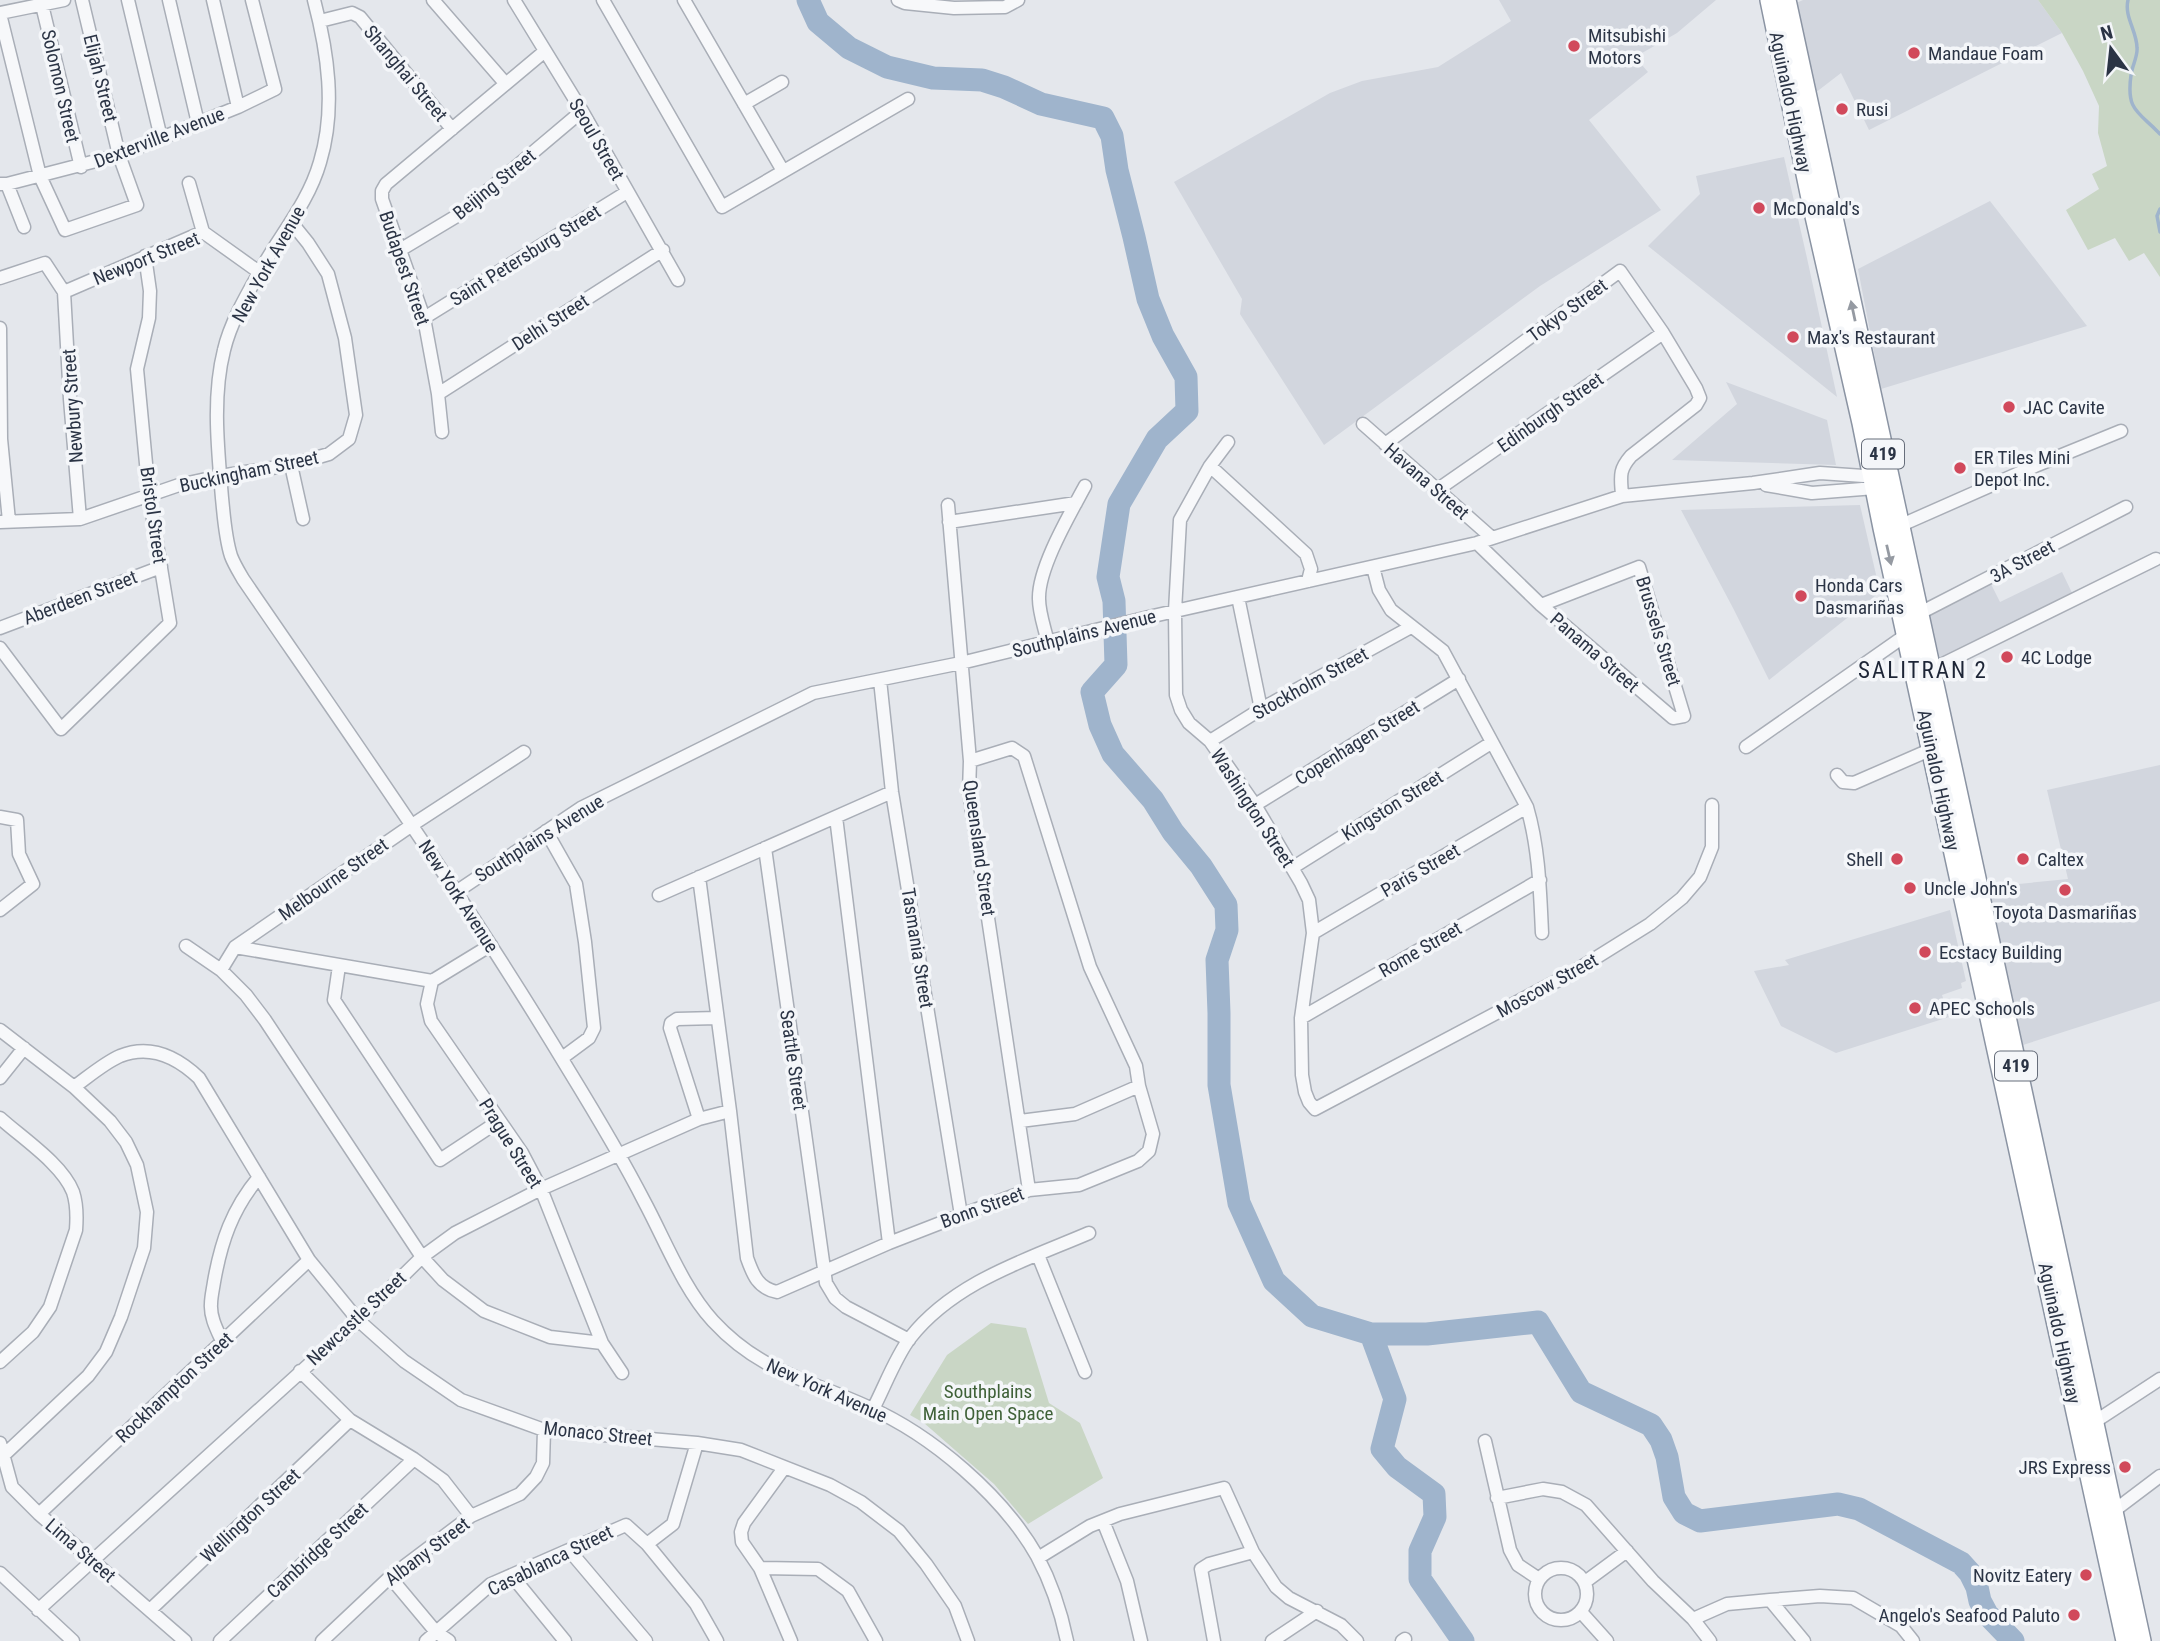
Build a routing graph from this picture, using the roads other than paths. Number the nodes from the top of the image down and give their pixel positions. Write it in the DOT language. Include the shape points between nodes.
graph roads {
  1 [pos="64,0"];
  2 [pos="82,0"];
  3 [pos="128,0"];
  4 [pos="169,0"];
  5 [pos="213,0"];
  6 [pos="252,0"];
  7 [pos="314,0"];
  8 [pos="433,0"];
  9 [pos="514,0"];
  10 [pos="603,0"];
  11 [pos="684,0"];
  12 [pos="898,0"];
  13 [pos="1018,0"];
  14 [pos="1770,0"];
  15 [pos="1786,0"];
  16 [pos="42,5"];
  17 [pos="0,14"];
  18 [pos="320,21"];
  19 [pos="545,51"];
  20 [pos="782,82"];
  21 [pos="505,83"];
  22 [pos="908,99"];
  23 [pos="744,104"];
  24 [pos="238,107"];
  25 [pos="582,111"];
  26 [pos="198,123"];
  27 [pos="452,129"];
  28 [pos="161,138"];
  29 [pos="119,155"];
  30 [pos="81,167"];
  31 [pos="783,171"];
  32 [pos="40,176"];
  33 [pos="189,183"];
  34 [pos="4,184"];
  35 [pos="627,192"];
  36 [pos="291,222"];
  37 [pos="23,227"];
  38 [pos="203,232"];
  39 [pos="400,250"];
  40 [pos="663,250"];
  41 [pos="145,256"];
  42 [pos="259,272"];
  43 [pos="0,278"];
  44 [pos="678,280"];
  45 [pos="64,292"];
  46 [pos="424,318"];
  47 [pos="0,328"];
  48 [pos="1663,333"];
  49 [pos="438,394"];
  50 [pos="1363,424"];
  51 [pos="442,432"];
  52 [pos="2121,432"];
  53 [pos="1228,442"];
  54 [pos="1385,443"];
  55 [pos="291,465"];
  56 [pos="1209,466"];
  57 [pos="220,476"];
  58 [pos="1879,481"];
  59 [pos="1753,483"];
  60 [pos="1085,486"];
  61 [pos="1437,490"];
  62 [pos="149,495"];
  63 [pos="1622,496"];
  64 [pos="1076,503"];
  65 [pos="948,505"];
  66 [pos="2126,507"];
  67 [pos="80,519"];
  68 [pos="303,519"];
  69 [pos="4,522"];
  70 [pos="949,522"];
  71 [pos="1891,526"];
  72 [pos="1491,537"];
  73 [pos="1477,543"];
  74 [pos="2156,559"];
  75 [pos="161,567"];
  76 [pos="1373,567"];
  77 [pos="1308,581"];
  78 [pos="1238,597"];
  79 [pos="1541,605"];
  80 [pos="1175,611"];
  81 [pos="1918,614"];
  82 [pos="1411,626"];
  83 [pos="0,628"];
  84 [pos="1906,635"];
  85 [pos="1048,643"];
  86 [pos="0,648"];
  87 [pos="961,663"];
  88 [pos="1930,667"];
  89 [pos="1459,679"];
  90 [pos="880,680"];
  91 [pos="1261,709"];
  92 [pos="1684,716"];
  93 [pos="1210,741"];
  94 [pos="1491,743"];
  95 [pos="1746,747"];
  96 [pos="1932,749"];
  97 [pos="524,752"];
  98 [pos="970,761"];
  99 [pos="1837,775"];
  100 [pos="892,792"];
  101 [pos="1712,804"];
  102 [pos="1255,805"];
  103 [pos="1527,807"];
  104 [pos="0,817"];
  105 [pos="836,817"];
  106 [pos="412,825"];
  107 [pos="546,831"];
  108 [pos="765,848"];
  109 [pos="1292,868"];
  110 [pos="699,877"];
  111 [pos="1540,880"];
  112 [pos="456,892"];
  113 [pos="659,895"];
  114 [pos="0,910"];
  115 [pos="1313,933"];
  116 [pos="1542,933"];
  117 [pos="491,945"];
  118 [pos="186,946"];
  119 [pos="235,947"];
  120 [pos="339,966"];
  121 [pos="220,970"];
  122 [pos="432,981"];
  123 [pos="717,1018"];
  124 [pos="1301,1018"];
  125 [pos="0,1030"];
  126 [pos="24,1048"];
  127 [pos="562,1058"];
  128 [pos="0,1078"];
  129 [pos="1139,1086"];
  130 [pos="74,1087"];
  131 [pos="1315,1108"];
  132 [pos="730,1111"];
  133 [pos="0,1118"];
  134 [pos="699,1119"];
  135 [pos="499,1121"];
  136 [pos="1020,1121"];
  137 [pos="620,1153"];
  138 [pos="259,1177"];
  139 [pos="541,1189"];
  140 [pos="1029,1189"];
  141 [pos="961,1214"];
  142 [pos="1089,1233"];
  143 [pos="889,1243"];
  144 [pos="1038,1255"];
  145 [pos="422,1257"];
  146 [pos="309,1260"];
  147 [pos="823,1272"];
  148 [pos="358,1320"];
  149 [pos="909,1340"];
  150 [pos="222,1341"];
  151 [pos="602,1343"];
  152 [pos="0,1362"];
  153 [pos="300,1371"];
  154 [pos="1085,1372"];
  155 [pos="621,1373"];
  156 [pos="2160,1379"];
  157 [pos="873,1409"];
  158 [pos="350,1420"];
  159 [pos="2087,1423"];
  160 [pos="544,1430"];
  161 [pos="1485,1441"];
  162 [pos="696,1443"];
  163 [pos="2,1449"];
  164 [pos="414,1459"];
  165 [pos="784,1468"];
  166 [pos="2160,1476"];
  167 [pos="1497,1498"];
  168 [pos="2105,1512"];
  169 [pos="39,1514"];
  170 [pos="471,1516"];
  171 [pos="1103,1521"];
  172 [pos="647,1544"];
  173 [pos="569,1550"];
  174 [pos="1627,1551"];
  175 [pos="1253,1552"];
  176 [pos="1038,1558"];
  177 [pos="92,1559"];
  178 [pos="760,1568"];
  179 [pos="0,1573"];
  180 [pos="390,1577"];
  181 [pos="512,1577"];
  182 [pos="1539,1579"];
  183 [pos="1585,1582"];
  184 [pos="1770,1600"];
  185 [pos="37,1610"];
  186 [pos="150,1610"];
  187 [pos="1317,1611"];
  188 [pos="1581,1612"];
  189 [pos="1693,1619"];
  190 [pos="431,1636"];
  191 [pos="73,1641"];
  192 [pos="185,1641"];
  193 [pos="220,1641"];
  194 [pos="322,1641"];
  195 [pos="449,1641"];
  196 [pos="565,1641"];
  197 [pos="646,1641"];
  198 [pos="717,1641"];
  199 [pos="791,1641"];
  200 [pos="876,1641"];
  201 [pos="968,1641"];
  202 [pos="1067,1641"];
  203 [pos="1141,1641"];
  204 [pos="1214,1641"];
  205 [pos="1272,1641"];
  206 [pos="1357,1641"];
  207 [pos="1606,1641"];
  208 [pos="1710,1641"];
  209 [pos="1804,1641"];
  210 [pos="1913,1641"];
  211 [pos="2126,1641"];
  212 [pos="2141,1641"];
  1 -- 16 [label="street"];
  2 -- 29 [label="street, Elijah Street"];
  3 -- 28 [label="street"];
  4 -- 26 [label="street"];
  5 -- 24 [label="street"];
  6 -- 24 [label="street, Dexterville Avenue" via="275,89"];
  7 -- 18 [label="street, New York Avenue"];
  8 -- 21 [label="street"];
  9 -- 19 [label="street, Seoul Street"];
  10 -- 31 [label="street" via="722,207"];
  11 -- 23 [label="street"];
  12 -- 13 [label="street" via="954,8 1005,7"];
  14 -- 58 [label="highway, Aguinaldo Highway / 419"];
  58 -- 15 [label="highway, Aguinaldo Highway / 419, one-way"];
  16 -- 17 [label="street"];
  16 -- 30 [label="street, Solomon Street"];
  17 -- 32 [label="street"];
  18 -- 27 [label="street, Shanghai Street" via="352,13 360,17"];
  18 -- 36 [label="street, New York Avenue" via="328,60 326,131 309,192"];
  19 -- 21 [label="street, Budapest Street"];
  19 -- 25 [label="street, Seoul Street"];
  20 -- 23 [label="street"];
  21 -- 27 [label="street, Budapest Street"];
  22 -- 31 [label="street"];
  23 -- 31 [label="street"];
  24 -- 26 [label="street, Dexterville Avenue"];
  25 -- 35 [label="street, Seoul Street"];
  25 -- 39 [label="street, Beijing Street" via="460,214"];
  26 -- 28 [label="street, Dexterville Avenue"];
  27 -- 39 [label="street, Budapest Street" via="382,191"];
  28 -- 29 [label="street, Dexterville Avenue"];
  29 -- 30 [label="street, Dexterville Avenue"];
  29 -- 32 [label="street, Elijah Street" via="137,205 65,229"];
  30 -- 32 [label="street, Dexterville Avenue"];
  32 -- 34 [label="street, Dexterville Avenue"];
  33 -- 38 [label="street"];
  34 -- 37 [label="street"];
  35 -- 40 [label="street, Seoul Street"];
  35 -- 46 [label="street, Saint Petersburg Street"];
  36 -- 42 [label="street, New York Avenue"];
  36 -- 55 [label="street, Buckingham Street" via="328,274 345,338 356,415 349,439 329,454"];
  38 -- 41 [label="street, Newport Street"];
  38 -- 42 [label="street, Newport Street"];
  39 -- 46 [label="street, Budapest Street"];
  40 -- 44 [label="street, Seoul Street"];
  40 -- 49 [label="street, Delhi Street"];
  41 -- 45 [label="street, Newport Street"];
  41 -- 62 [label="street, Bristol Street" via="149,318 137,369"];
  42 -- 57 [label="street, New York Avenue" via="224,349 218,384"];
  43 -- 45 [label="street" via="45,262"];
  45 -- 67 [label="street, Newbury Street"];
  46 -- 49 [label="street, Budapest Street"];
  47 -- 69 [label="street"];
  48 -- 54 [label="street, Tokyo Street" via="1620,271"];
  48 -- 61 [label="street, Edinburgh Street"];
  48 -- 63 [label="street, Tokyo Street" via="1700,398 1631,456 1621,472"];
  49 -- 51 [label="street, Budapest Street"];
  50 -- 54 [label="street, Havana Street"];
  52 -- 71 [label="street"];
  53 -- 56 [label="street, Washington Street"];
  54 -- 61 [label="street, Havana Street"];
  55 -- 57 [label="street, Buckingham Street"];
  55 -- 68 [label="street"];
  56 -- 77 [label="street" via="1306,554 1311,569"];
  56 -- 80 [label="street, Washington Street" via="1180,520"];
  57 -- 62 [label="street, Buckingham Street"];
  57 -- 106 [label="street, New York Avenue" via="231,557 243,579"];
  58 -- 59 [label="street, Southplains Avenue" via="1820,473"];
  58 -- 59 [label="street, Southplains Avenue" via="1812,493"];
  58 -- 71 [label="highway, Aguinaldo Highway / 419"];
  59 -- 63 [label="street, Southplains Avenue"];
  60 -- 64 [label="street"];
  61 -- 72 [label="street, Havana Street"];
  62 -- 67 [label="street, Buckingham Street"];
  62 -- 75 [label="street, Bristol Street"];
  63 -- 72 [label="street, Southplains Avenue"];
  64 -- 70 [label="street"];
  64 -- 85 [label="street" via="1041,581 1039,599"];
  65 -- 70 [label="street, Queensland Street"];
  66 -- 81 [label="street, 3A Street"];
  67 -- 69 [label="street, Buckingham Street"];
  70 -- 87 [label="street, Queensland Street"];
  71 -- 81 [label="highway, Aguinaldo Highway / 419"];
  71 -- 84 [label="highway, Aguinaldo Highway / 419, one-way"];
  72 -- 73 [label="street, Southplains Avenue"];
  73 -- 76 [label="street, Southplains Avenue"];
  73 -- 79 [label="street"];
  74 -- 88 [label="street"];
  75 -- 83 [label="street, Aberdeen Street"];
  75 -- 86 [label="street, Bristol Street" via="170,624 61,729"];
  76 -- 77 [label="street, Southplains Avenue"];
  76 -- 82 [label="street" via="1384,600"];
  77 -- 78 [label="street, Southplains Avenue"];
  78 -- 80 [label="street, Southplains Avenue"];
  78 -- 91 [label="street"];
  79 -- 92 [label="street, Panama Street" via="1673,718"];
  79 -- 92 [label="street, Brussels Street" via="1639,567"];
  80 -- 85 [label="street, Southplains Avenue"];
  80 -- 93 [label="street, Washington Street" via="1176,695 1189,723"];
  81 -- 88 [label="highway, Aguinaldo Highway / 419"];
  82 -- 89 [label="street" via="1443,651"];
  82 -- 91 [label="street, Stockholm Street"];
  84 -- 95 [label="street"];
  84 -- 96 [label="highway, Aguinaldo Highway / 419"];
  85 -- 87 [label="street, Southplains Avenue"];
  87 -- 90 [label="street, Southplains Avenue"];
  87 -- 98 [label="street, Queensland Street"];
  88 -- 159 [label="highway, Aguinaldo Highway / 419"];
  89 -- 94 [label="street"];
  89 -- 102 [label="street, Copenhagen Street"];
  90 -- 100 [label="street, Tasmania Street"];
  90 -- 107 [label="street, Southplains Avenue" via="813,692 581,808"];
  91 -- 93 [label="street, Stockholm Street"];
  93 -- 102 [label="street, Washington Street"];
  94 -- 103 [label="street"];
  94 -- 109 [label="street, Kingston Street"];
  96 -- 99 [label="street" via="1854,783 1843,782"];
  96 -- 159 [label="highway, Aguinaldo Highway / 419"];
  97 -- 106 [label="street, Melbourne Street"];
  98 -- 129 [label="street, Bonn Street" via="1012,748 1024,756 1090,967 1130,1050"];
  98 -- 136 [label="street, Queensland Street" via="970,792"];
  100 -- 105 [label="street"];
  100 -- 141 [label="street, Tasmania Street"];
  101 -- 131 [label="street, Moscow Street" via="1712,848 1700,877 1650,925 1570,974"];
  102 -- 109 [label="street, Washington Street"];
  103 -- 111 [label="street"];
  103 -- 115 [label="street, Paris Street"];
  104 -- 114 [label="street" via="18,820 19,854 33,884"];
  105 -- 108 [label="street"];
  105 -- 143 [label="street"];
  106 -- 112 [label="street, New York Avenue"];
  106 -- 119 [label="street, Melbourne Street"];
  107 -- 112 [label="street, Southplains Avenue"];
  107 -- 127 [label="street" via="576,884 594,1028 589,1038"];
  108 -- 110 [label="street"];
  108 -- 147 [label="street, Seattle Street"];
  109 -- 115 [label="street, Washington Street" via="1309,900"];
  110 -- 113 [label="street"];
  110 -- 123 [label="street, Bonn Street"];
  111 -- 116 [label="street"];
  111 -- 124 [label="street, Rome Street"];
  112 -- 117 [label="street, New York Avenue"];
  115 -- 124 [label="street, Washington Street"];
  117 -- 122 [label="street"];
  117 -- 127 [label="street, New York Avenue"];
  118 -- 121 [label="street"];
  119 -- 120 [label="street"];
  119 -- 121 [label="street, Melbourne Street"];
  120 -- 122 [label="street"];
  120 -- 135 [label="street" via="334,1000 440,1160"];
  121 -- 145 [label="street" via="265,1020"];
  122 -- 135 [label="street, Prague Street" via="427,1003 431,1021"];
  123 -- 132 [label="street, Bonn Street"];
  123 -- 134 [label="street" via="677,1019 670,1028"];
  124 -- 131 [label="street, Washington Street" via="1302,1074 1305,1092"];
  125 -- 126 [label="street"];
  126 -- 128 [label="street"];
  126 -- 130 [label="street"];
  127 -- 137 [label="street, New York Avenue"];
  129 -- 136 [label="street" via="1075,1114"];
  129 -- 140 [label="street, Bonn Street" via="1153,1134 1149,1151 1138,1161 1079,1185"];
  130 -- 138 [label="street, Monaco Street" via="118,1057 152,1051 169,1056 199,1078"];
  130 -- 163 [label="street" via="110,1121 137,1165 147,1212 144,1248 106,1352 88,1376"];
  132 -- 134 [label="street, Newcastle Street"];
  132 -- 147 [label="street, Bonn Street" via="747,1258 755,1280 777,1292"];
  133 -- 152 [label="street" via="66,1179 77,1217 50,1307 33,1332"];
  134 -- 137 [label="street, Newcastle Street"];
  135 -- 139 [label="street, Prague Street"];
  136 -- 140 [label="street, Queensland Street"];
  137 -- 139 [label="street, Newcastle Street"];
  137 -- 157 [label="street, New York Avenue" via="697,1303 716,1324 766,1364"];
  138 -- 146 [label="street, Monaco Street"];
  138 -- 150 [label="street" via="233,1214 218,1261 210,1305"];
  139 -- 145 [label="street, Newcastle Street" via="455,1233"];
  139 -- 151 [label="street, Prague Street"];
  140 -- 141 [label="street, Bonn Street"];
  141 -- 143 [label="street, Bonn Street"];
  142 -- 144 [label="street"];
  143 -- 147 [label="street, Bonn Street"];
  144 -- 149 [label="street" via="954,1296"];
  144 -- 154 [label="street"];
  145 -- 148 [label="street, Newcastle Street"];
  145 -- 151 [label="street" via="443,1280 484,1311 550,1336"];
  146 -- 148 [label="street, Monaco Street"];
  146 -- 150 [label="street, Rockhampton Street"];
  147 -- 149 [label="street" via="835,1298 846,1307"];
  148 -- 153 [label="street, Newcastle Street"];
  148 -- 160 [label="street, Monaco Street" via="404,1361 461,1400"];
  149 -- 157 [label="street"];
  150 -- 169 [label="street, Rockhampton Street"];
  151 -- 155 [label="street, Prague Street"];
  153 -- 158 [label="street"];
  153 -- 177 [label="street, Newcastle Street"];
  156 -- 159 [label="street"];
  157 -- 176 [label="street, New York Avenue" via="916,1432 949,1457 1009,1517"];
  158 -- 164 [label="street"];
  158 -- 186 [label="street, Wellington Street"];
  159 -- 168 [label="highway, Aguinaldo Highway / 419"];
  160 -- 162 [label="street, Monaco Street"];
  160 -- 170 [label="street, Albany Street" via="543,1463 536,1477 520,1494"];
  161 -- 167 [label="street"];
  162 -- 165 [label="street, Monaco Street" via="741,1450"];
  162 -- 172 [label="street" via="673,1524"];
  163 -- 169 [label="street, Lima Street" via="12,1487"];
  164 -- 170 [label="street" via="443,1480"];
  164 -- 193 [label="street, Cambridge Street"];
  165 -- 178 [label="street" via="741,1532 742,1542"];
  165 -- 201 [label="street, Monaco Street" via="830,1485 899,1531 955,1606"];
  166 -- 168 [label="street"];
  167 -- 174 [label="street" via="1543,1489 1562,1492 1586,1505"];
  167 -- 182 [label="street" via="1518,1565"];
  168 -- 211 [label="highway, Aguinaldo Highway / 419"];
  168 -- 212 [label="highway, Aguinaldo Highway / 419"];
  169 -- 177 [label="street, Lima Street"];
  170 -- 180 [label="street, Albany Street"];
  171 -- 175 [label="street" via="1224,1488"];
  171 -- 176 [label="street"];
  171 -- 203 [label="street" via="1127,1581"];
  172 -- 173 [label="street, Casablanca Street" via="626,1525"];
  172 -- 198 [label="street, Casablanca Street" via="696,1604"];
  173 -- 181 [label="street, Casablanca Street"];
  173 -- 197 [label="street"];
  174 -- 183 [label="street"];
  174 -- 189 [label="street"];
  175 -- 187 [label="street" via="1276,1587"];
  175 -- 204 [label="street" via="1201,1569"];
  176 -- 202 [label="street, New York Avenue"];
  177 -- 185 [label="street, Newcastle Street"];
  177 -- 186 [label="street, Lima Street"];
  178 -- 199 [label="street"];
  178 -- 200 [label="street" via="818,1569 848,1591"];
  179 -- 185 [label="street"];
  180 -- 190 [label="street"];
  180 -- 194 [label="street, Albany Street"];
  181 -- 190 [label="street, Casablanca Street" via="491,1584"];
  181 -- 196 [label="street"];
  182 -- 183 [label="street" via="1562,1568 1579,1574"];
  182 -- 188 [label="street" via="1534,1596 1547,1617 1562,1621"];
  183 -- 188 [label="street" via="1588,1593"];
  184 -- 189 [label="street" via="1727,1604"];
  184 -- 209 [label="street"];
  184 -- 210 [label="street" via="1853,1598 1901,1626"];
  185 -- 191 [label="street"];
  186 -- 192 [label="street, Lima Street"];
  187 -- 205 [label="street"];
  187 -- 206 [label="street"];
  188 -- 207 [label="street"];
  189 -- 208 [label="street"];
  190 -- 195 [label="street"];
}
